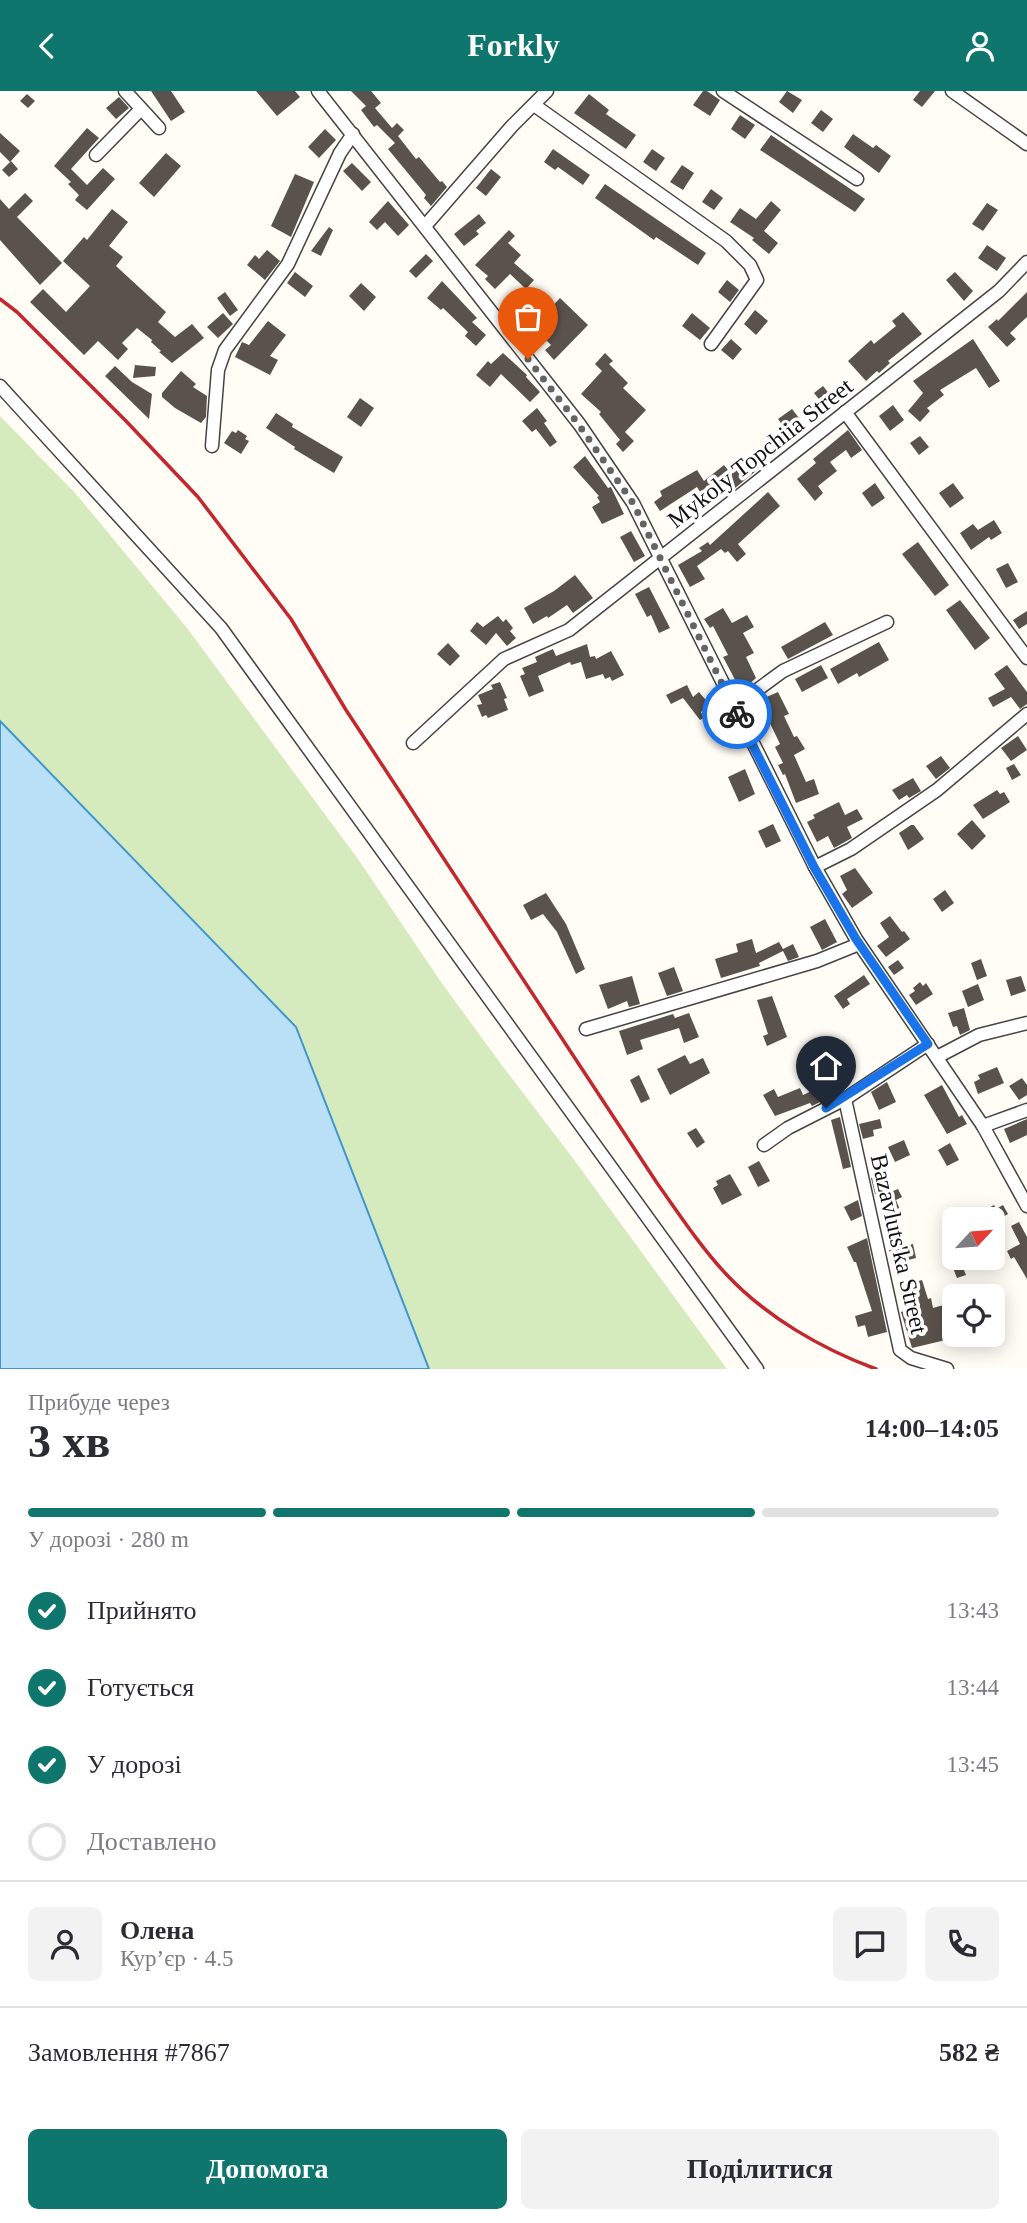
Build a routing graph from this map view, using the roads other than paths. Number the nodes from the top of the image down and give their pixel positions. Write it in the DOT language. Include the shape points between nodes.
graph roads {
  1 [pos="125,91"];
  2 [pos="318,91"];
  3 [pos="547,91"];
  4 [pos="723,91"];
  5 [pos="952,91"];
  6 [pos="534,106"];
  7 [pos="141,109"];
  8 [pos="159,128"];
  9 [pos="353,134"];
  10 [pos="1027,144"];
  11 [pos="96,155"];
  12 [pos="857,179"];
  13 [pos="425,226"];
  14 [pos="1027,262"];
  15 [pos="711,344"];
  16 [pos="0,386"];
  17 [pos="845,412"];
  18 [pos="212,446"];
  19 [pos="660,558"];
  20 [pos="887,622"];
  21 [pos="1027,658"];
  22 [pos="734,707"];
  23 [pos="1027,714"];
  24 [pos="413,743"];
  25 [pos="814,867"];
  26 [pos="859,944"];
  27 [pos="1027,1023"];
  28 [pos="586,1029"];
  29 [pos="928,1044"];
  30 [pos="937,1057"];
  31 [pos="845,1099"];
  32 [pos="1027,1111"];
  33 [pos="983,1126"];
  34 [pos="764,1145"];
  35 [pos="1027,1206"];
  36 [pos="757,1369"];
  37 [pos="947,1369"];
  1 -- 7 [label="street"];
  2 -- 9 [label="street"];
  3 -- 6 [label="street"];
  4 -- 12 [label="street"];
  5 -- 10 [label="street"];
  6 -- 13 [label="street"];
  6 -- 15 [label="street" via="716,234 750,265 757,280"];
  7 -- 8 [label="street"];
  7 -- 11 [label="street"];
  9 -- 13 [label="street"];
  9 -- 18 [label="street" via="288,264 225,350 218,370"];
  13 -- 19 [label="street" via="579,425 633,503"];
  14 -- 17 [label="street, Mykoly Topchiia Street" via="999,291"];
  16 -- 36 [label="street" via="221,628"];
  17 -- 19 [label="street, Mykoly Topchiia Street"];
  17 -- 21 [label="street"];
  19 -- 22 [label="street"];
  19 -- 24 [label="street, Mykoly Topchiia Street" via="569,630 504,659"];
  20 -- 22 [label="street" via="783,671"];
  22 -- 25 [label="street"];
  23 -- 25 [label="street" via="936,790 851,849"];
  25 -- 26 [label="street"];
  26 -- 28 [label="street" via="817,961"];
  26 -- 29 [label="street"];
  27 -- 30 [label="street" via="979,1035"];
  29 -- 30 [label="street"];
  29 -- 31 [label="street"];
  30 -- 33 [label="street"];
  31 -- 34 [label="street"];
  31 -- 37 [label="street, Bazavluts'ka Street" via="900,1350"];
  32 -- 33 [label="street"];
  33 -- 35 [label="street"];
}
